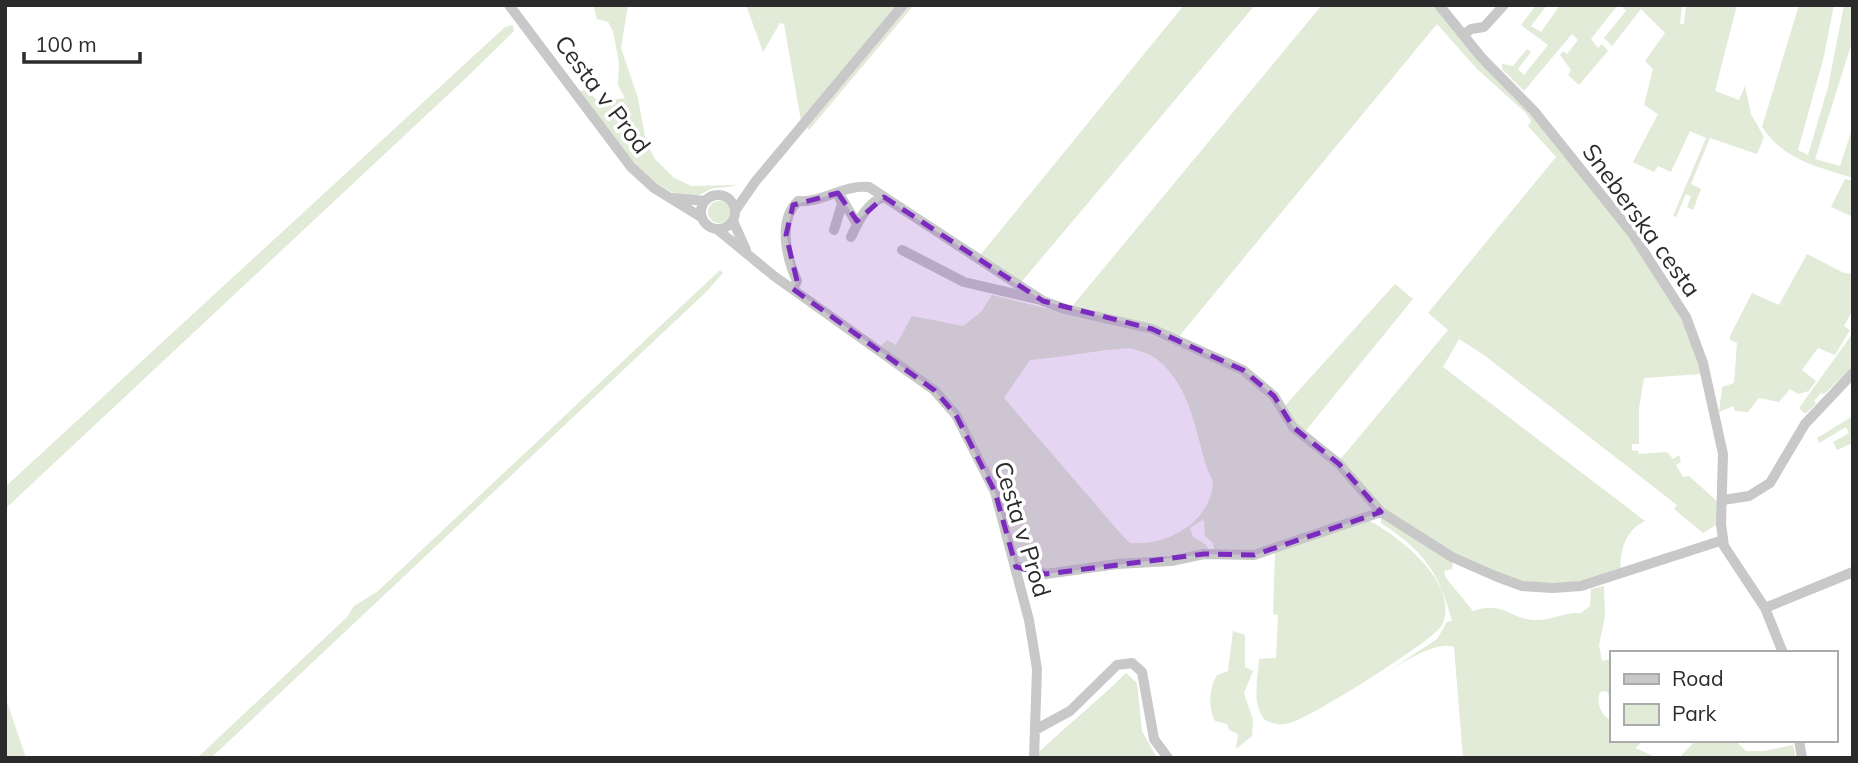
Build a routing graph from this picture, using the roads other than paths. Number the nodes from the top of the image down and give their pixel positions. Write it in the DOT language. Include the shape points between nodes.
graph roads {
  1 [pos="509,5"];
  2 [pos="903,5"];
  3 [pos="1439,5"];
  4 [pos="1504,5"];
  5 [pos="1464,35"];
  6 [pos="755,182"];
  7 [pos="838,193"];
  8 [pos="884,197"];
  9 [pos="672,198"];
  10 [pos="726,198"];
  11 [pos="705,201"];
  12 [pos="734,216"];
  13 [pos="701,217"];
  14 [pos="857,224"];
  15 [pos="718,230"];
  16 [pos="834,230"];
  17 [pos="851,237"];
  18 [pos="902,250"];
  19 [pos="747,253"];
  20 [pos="793,289"];
  21 [pos="1043,301"];
  22 [pos="1853,373"];
  23 [pos="1723,500"];
  24 [pos="1381,512"];
  25 [pos="1723,540"];
  26 [pos="1016,568"];
  27 [pos="1853,572"];
  28 [pos="1765,608"];
  29 [pos="1782,651"];
  30 [pos="1035,730"];
  31 [pos="1034,758"];
  32 [pos="1167,758"];
  1 -- 9 [label="street, Cesta v Prod" via="628,163 647,183"];
  2 -- 6 [label="street"];
  3 -- 5 [label="street, Sneberska cesta"];
  4 -- 5 [label="street" via="1484,27"];
  5 -- 23 [label="street, Sneberska cesta" via="1529,106 1623,222 1681,308 1699,351 1721,443"];
  6 -- 10 [label="street"];
  6 -- 12 [label="street"];
  7 -- 8 [label="street" via="861,186"];
  7 -- 14 [label="street"];
  7 -- 16 [label="street" via="842,204"];
  7 -- 20 [label="street" via="793,205 786,235 797,281"];
  8 -- 14 [label="street" via="876,199"];
  8 -- 21 [label="street"];
  9 -- 11 [label="street"];
  9 -- 13 [label="street, Cesta v Prod"];
  10 -- 11 [label="street" via="713,196"];
  10 -- 12 [label="street"];
  11 -- 13 [label="street"];
  12 -- 15 [label="street"];
  12 -- 19 [label="street, Cesta v Prod"];
  13 -- 15 [label="street"];
  14 -- 17 [label="street"];
  15 -- 19 [label="street, Cesta v Prod"];
  18 -- 21 [label="street" via="964,282"];
  19 -- 20 [label="street, Cesta v Prod"];
  20 -- 26 [label="street, Cesta v Prod" via="934,390 956,415 995,492"];
  21 -- 24 [label="street" via="1152,329 1243,370 1274,396 1293,427 1339,464"];
  22 -- 23 [label="street" via="1805,424 1770,483 1749,496"];
  23 -- 25 [label="street, Sneberska cesta"];
  24 -- 25 [label="street" via="1452,557 1522,586 1553,589 1608,579"];
  24 -- 26 [label="street" via="1254,555 1204,554 1046,574"];
  25 -- 28 [label="street, Sneberska cesta"];
  26 -- 30 [label="street, Cesta v Prod" via="1034,648"];
  27 -- 28 [label="street"];
  28 -- 29 [label="street, Sneberska cesta"];
  30 -- 31 [label="street, Cesta v Prod"];
  30 -- 32 [label="street" via="1070,711 1117,665 1132,663 1142,672 1154,738"];
}
